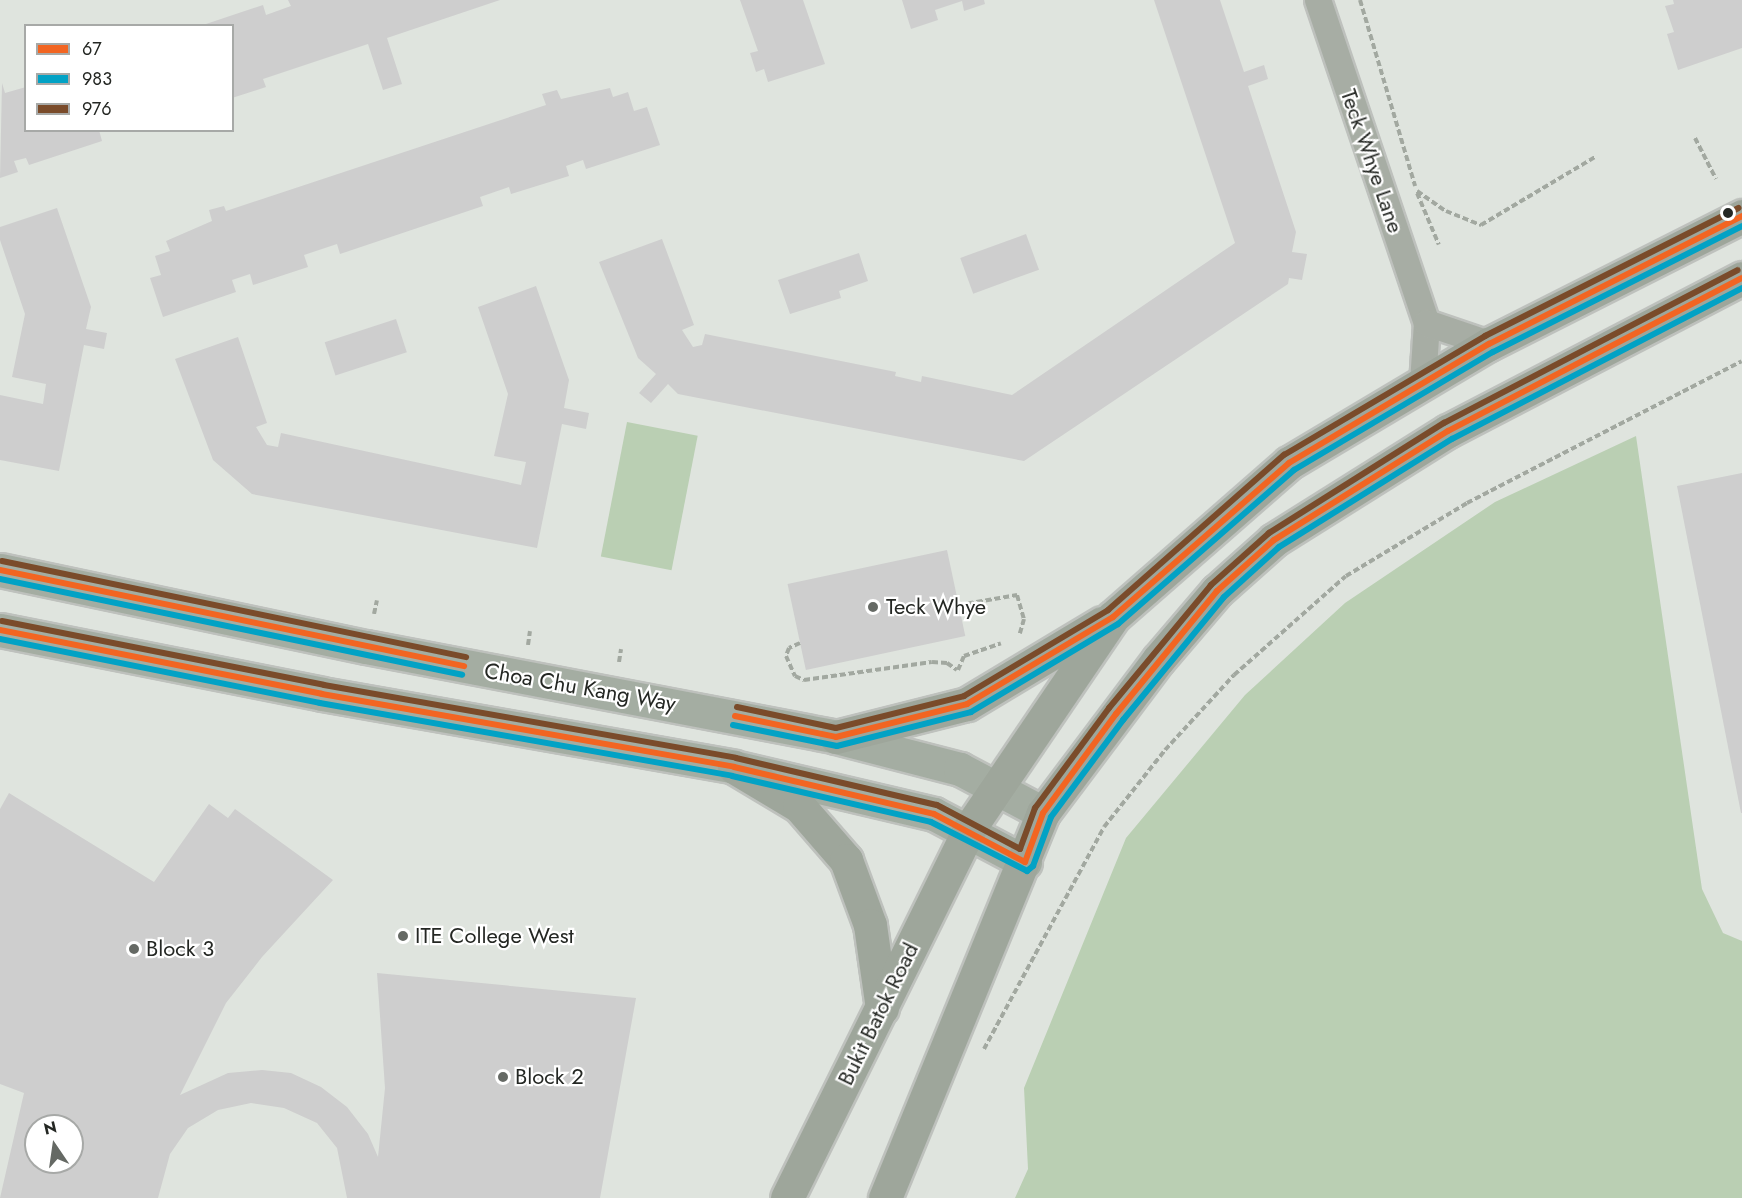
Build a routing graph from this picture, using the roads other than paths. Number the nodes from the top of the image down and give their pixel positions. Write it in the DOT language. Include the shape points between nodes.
graph roads {
  1 [pos="1318,0"];
  2 [pos="1742,216"];
  3 [pos="1742,278"];
  4 [pos="1426,323"];
  5 [pos="1489,344"];
  6 [pos="1423,384"];
  7 [pos="0,570"];
  8 [pos="1113,617"];
  9 [pos="0,630"];
  10 [pos="836,737"];
  11 [pos="734,767"];
  12 [pos="998,790"];
  13 [pos="1043,813"];
  14 [pos="969,829"];
  15 [pos="1025,862"];
  16 [pos="882,1008"];
  17 [pos="787,1198"];
  18 [pos="885,1198"];
  1 -- 4 [label="street, Teck Whye Lane"];
  2 -- 5 [label="main road"];
  3 -- 13 [label="main road" via="1448,431 1275,540 1217,591 1158,660"];
  4 -- 5 [label="street"];
  4 -- 6 [label="street, Teck Whye Lane"];
  5 -- 6 [label="main road"];
  6 -- 8 [label="main road" via="1289,463"];
  7 -- 10 [label="main road, Choa Chu Kang Way" via="366,647"];
  8 -- 10 [label="main road" via="967,704"];
  8 -- 12 [label="main road, Bukit Batok Road"];
  9 -- 11 [label="main road" via="333,696"];
  10 -- 12 [label="main road, Choa Chu Kang Way" via="960,769"];
  11 -- 14 [label="main road" via="934,814"];
  11 -- 16 [label="main road" via="799,806 846,860 870,925"];
  12 -- 13 [label="main road, Choa Chu Kang Way"];
  12 -- 14 [label="main road, Bukit Batok Road"];
  13 -- 15 [label="main road"];
  14 -- 15 [label="main road"];
  14 -- 16 [label="main road, Bukit Batok Road"];
  15 -- 18 [label="main road"];
  16 -- 17 [label="main road, Bukit Batok Road"];
}
